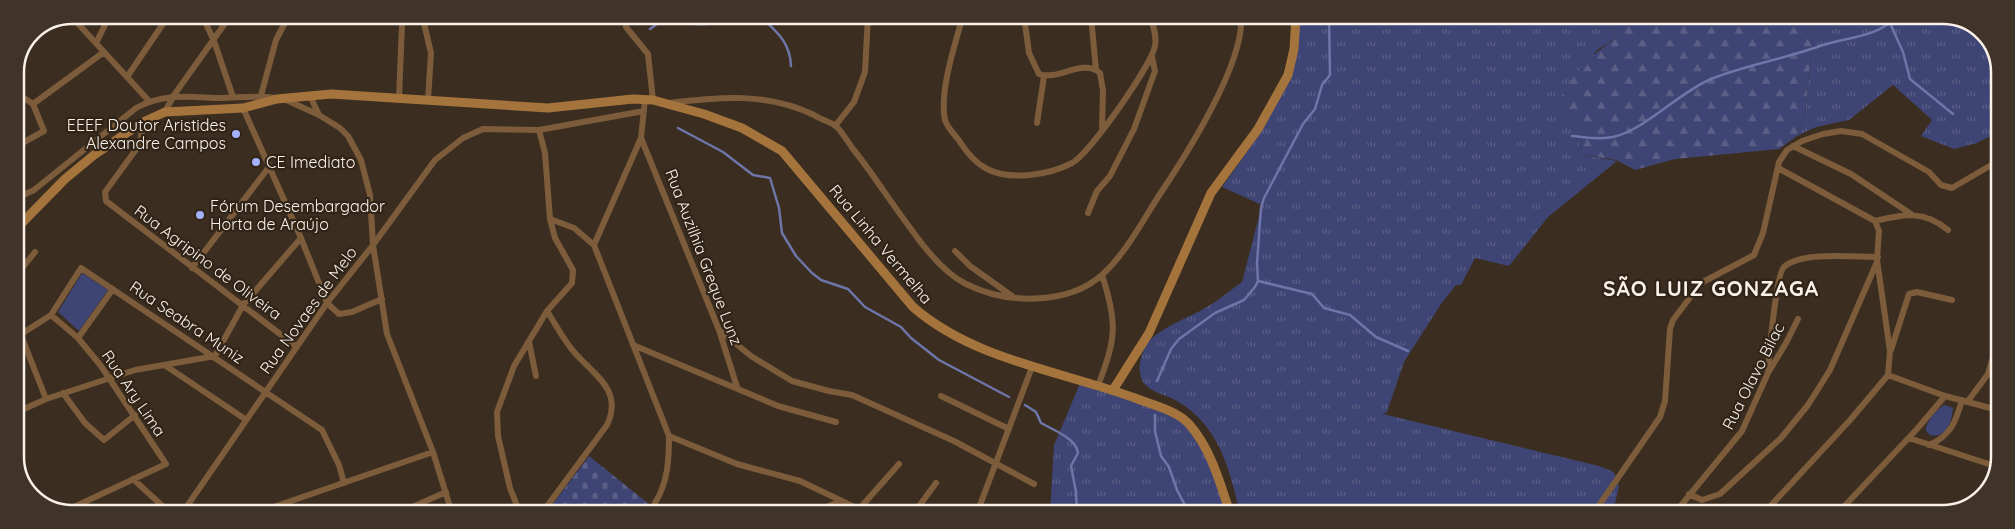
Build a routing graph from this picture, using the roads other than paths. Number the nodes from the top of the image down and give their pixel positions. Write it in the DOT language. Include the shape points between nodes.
graph roads {
  1 [pos="78,24"];
  2 [pos="106,24"];
  3 [pos="163,24"];
  4 [pos="206,24"];
  5 [pos="225,24"];
  6 [pos="284,24"];
  7 [pos="403,24"];
  8 [pos="424,24"];
  9 [pos="625,24"];
  10 [pos="868,24"];
  11 [pos="961,24"];
  12 [pos="1025,24"];
  13 [pos="1092,24"];
  14 [pos="1153,24"];
  15 [pos="1240,24"];
  16 [pos="1296,24"];
  17 [pos="214,40"];
  18 [pos="96,43"];
  19 [pos="104,52"];
  20 [pos="1152,57"];
  21 [pos="1096,70"];
  22 [pos="1044,76"];
  23 [pos="127,77"];
  24 [pos="174,95"];
  25 [pos="310,96"];
  26 [pos="233,97"];
  27 [pos="24,98"];
  28 [pos="399,98"];
  29 [pos="280,99"];
  30 [pos="260,100"];
  31 [pos="428,100"];
  32 [pos="649,100"];
  33 [pos="149,101"];
  34 [pos="667,103"];
  35 [pos="33,104"];
  36 [pos="243,108"];
  37 [pos="644,111"];
  38 [pos="165,112"];
  39 [pos="318,115"];
  40 [pos="143,122"];
  41 [pos="1037,123"];
  42 [pos="836,126"];
  43 [pos="1102,128"];
  44 [pos="539,130"];
  45 [pos="642,138"];
  46 [pos="24,143"];
  47 [pos="1793,146"];
  48 [pos="91,154"];
  49 [pos="68,164"];
  50 [pos="1991,165"];
  51 [pos="269,167"];
  52 [pos="1778,168"];
  53 [pos="24,195"];
  54 [pos="1088,212"];
  55 [pos="1911,214"];
  56 [pos="550,219"];
  57 [pos="24,221"];
  58 [pos="1874,221"];
  59 [pos="1948,230"];
  60 [pos="301,238"];
  61 [pos="374,245"];
  62 [pos="594,245"];
  63 [pos="955,251"];
  64 [pos="35,252"];
  65 [pos="1878,259"];
  66 [pos="24,266"];
  67 [pos="192,268"];
  68 [pos="1102,275"];
  69 [pos="113,289"];
  70 [pos="1015,298"];
  71 [pos="382,299"];
  72 [pos="1952,300"];
  73 [pos="327,303"];
  74 [pos="243,304"];
  75 [pos="546,311"];
  76 [pos="51,315"];
  77 [pos="1798,319"];
  78 [pos="719,330"];
  79 [pos="24,332"];
  80 [pos="78,338"];
  81 [pos="528,342"];
  82 [pos="633,345"];
  83 [pos="298,347"];
  84 [pos="24,350"];
  85 [pos="1890,351"];
  86 [pos="215,356"];
  87 [pos="1991,364"];
  88 [pos="166,366"];
  89 [pos="1032,367"];
  90 [pos="1768,373"];
  91 [pos="1888,375"];
  92 [pos="536,376"];
  93 [pos="110,377"];
  94 [pos="1098,386"];
  95 [pos="737,387"];
  96 [pos="1113,390"];
  97 [pos="266,392"];
  98 [pos="63,393"];
  99 [pos="941,396"];
  100 [pos="1945,396"];
  101 [pos="46,399"];
  102 [pos="1965,400"];
  103 [pos="1991,408"];
  104 [pos="24,409"];
  105 [pos="135,415"];
  106 [pos="245,419"];
  107 [pos="836,422"];
  108 [pos="1009,429"];
  109 [pos="669,436"];
  110 [pos="1909,438"];
  111 [pos="1929,445"];
  112 [pos="434,452"];
  113 [pos="898,464"];
  114 [pos="996,464"];
  115 [pos="1990,465"];
  116 [pos="133,480"];
  117 [pos="344,482"];
  118 [pos="936,483"];
  119 [pos="1034,484"];
  120 [pos="446,492"];
  121 [pos="1689,494"];
  122 [pos="844,502"];
  123 [pos="655,503"];
  124 [pos="78,505"];
  125 [pos="161,505"];
  126 [pos="188,505"];
  127 [pos="279,505"];
  128 [pos="417,505"];
  129 [pos="450,505"];
  130 [pos="517,505"];
  131 [pos="548,505"];
  132 [pos="836,505"];
  133 [pos="845,505"];
  134 [pos="852,505"];
  135 [pos="863,505"];
  136 [pos="920,505"];
  137 [pos="980,505"];
  138 [pos="1227,505"];
  139 [pos="1599,505"];
  140 [pos="1681,505"];
  141 [pos="1772,505"];
  142 [pos="1846,505"];
  1 -- 18 [label="street"];
  2 -- 18 [label="street"];
  3 -- 23 [label="street"];
  4 -- 17 [label="street"];
  5 -- 17 [label="street"];
  6 -- 30 [label="street" via="276,40"];
  7 -- 28 [label="street"];
  8 -- 31 [label="street" via="431,53"];
  9 -- 32 [label="street" via="648,54"];
  10 -- 42 [label="street" via="865,72 854,102"];
  11 -- 43 [label="street" via="944,102 946,122 967,152 986,169 1007,174 1051,172 1074,162"];
  12 -- 22 [label="street" via="1028,53 1038,74"];
  13 -- 21 [label="street"];
  14 -- 20 [label="street" via="1156,45"];
  15 -- 68 [label="street" via="1232,62 1206,119 1123,251"];
  16 -- 96 [label="street" via="1288,75 1258,129 1211,193 1149,333"];
  17 -- 24 [label="street"];
  17 -- 26 [label="street"];
  18 -- 19 [label="street"];
  19 -- 23 [label="street"];
  19 -- 35 [label="street"];
  20 -- 43 [label="street"];
  20 -- 54 [label="street" via="1155,71 1134,129"];
  21 -- 22 [label="street" via="1084,68"];
  21 -- 43 [label="street" via="1102,77"];
  22 -- 41 [label="street"];
  23 -- 33 [label="street"];
  24 -- 26 [label="street"];
  24 -- 33 [label="street"];
  24 -- 38 [label="street"];
  25 -- 28 [label="street, Rua Linha Vermelha"];
  25 -- 29 [label="street, Rua Linha Vermelha"];
  25 -- 39 [label="street"];
  26 -- 30 [label="street"];
  27 -- 35 [label="street"];
  28 -- 31 [label="street, Rua Linha Vermelha"];
  29 -- 30 [label="street, Rua Linha Vermelha"];
  29 -- 39 [label="street"];
  30 -- 36 [label="street, Rua Linha Vermelha"];
  31 -- 32 [label="street, Rua Linha Vermelha" via="548,108"];
  32 -- 34 [label="street, Rua Linha Vermelha"];
  32 -- 37 [label="street"];
  33 -- 48 [label="street" via="136,108"];
  34 -- 42 [label="street" via="720,97 761,98 793,105"];
  34 -- 89 [label="street, Rua Linha Vermelha" via="742,128 782,151 925,318 954,336"];
  35 -- 46 [label="street" via="44,130"];
  36 -- 38 [label="street, Rua Linha Vermelha"];
  36 -- 51 [label="street"];
  37 -- 44 [label="street, Rua Novaes de Melo"];
  37 -- 45 [label="street"];
  38 -- 40 [label="street"];
  39 -- 61 [label="street" via="348,136 361,160 370,195"];
  40 -- 48 [label="street"];
  40 -- 67 [label="street, Rua Agripino de Oliveira" via="140,144 105,192 105,198 109,205"];
  42 -- 70 [label="street" via="912,231 947,271 986,293"];
  44 -- 56 [label="street" via="545,153"];
  44 -- 61 [label="street, Rua Novaes de Melo" via="483,129 463,138 435,160"];
  45 -- 62 [label="street"];
  45 -- 78 [label="street, Rua Auzilhia Greque Lunz"];
  47 -- 50 [label="street" via="1832,132 1862,134 1929,172 1941,185 1952,188"];
  47 -- 52 [label="street" via="1780,157"];
  47 -- 55 [label="street" via="1851,174"];
  48 -- 49 [label="street"];
  48 -- 49 [label="street"];
  48 -- 57 [label="street"];
  49 -- 53 [label="street"];
  51 -- 60 [label="street"];
  51 -- 67 [label="street"];
  52 -- 58 [label="street"];
  52 -- 139 [label="street" via="1764,233 1754,255 1702,283 1676,316 1670,329 1666,393 1660,417"];
  55 -- 58 [label="street"];
  55 -- 59 [label="street" via="1935,220"];
  56 -- 62 [label="street" via="574,228"];
  56 -- 75 [label="street" via="555,238 574,270 572,283"];
  58 -- 65 [label="street" via="1879,231"];
  60 -- 73 [label="street"];
  60 -- 74 [label="street"];
  61 -- 71 [label="street"];
  61 -- 73 [label="street, Rua Novaes de Melo"];
  62 -- 82 [label="street"];
  63 -- 70 [label="street" via="970,266"];
  64 -- 66 [label="street"];
  65 -- 85 [label="street"];
  65 -- 90 [label="street" via="1809,258 1797,260 1781,270"];
  65 -- 121 [label="street" via="1830,370 1808,405 1781,438 1720,494 1702,500"];
  67 -- 74 [label="street, Rua Agripino de Oliveira"];
  68 -- 70 [label="street" via="1065,294"];
  68 -- 94 [label="street" via="1114,338"];
  69 -- 76 [label="street, Rua Seabra Muniz" via="81,268"];
  69 -- 80 [label="street"];
  69 -- 86 [label="street, Rua Seabra Muniz"];
  71 -- 73 [label="street" via="339,314"];
  71 -- 112 [label="street" via="387,334"];
  72 -- 85 [label="street" via="1917,292 1907,295"];
  73 -- 83 [label="street, Rua Novaes de Melo"];
  74 -- 83 [label="street, Rua Agripino de Oliveira"];
  74 -- 86 [label="street"];
  75 -- 81 [label="street"];
  75 -- 131 [label="street" via="574,353 608,388 612,405 607,426"];
  76 -- 79 [label="street"];
  76 -- 80 [label="street, Rua Ary Lima"];
  77 -- 90 [label="street, Rua Olavo Bilac"];
  78 -- 95 [label="street, Rua Auzilhia Greque Lunz"];
  78 -- 114 [label="street" via="750,356 792,381 852,395 954,441"];
  80 -- 93 [label="street, Rua Ary Lima"];
  81 -- 92 [label="street"];
  81 -- 130 [label="street" via="506,382 497,412 500,445"];
  82 -- 95 [label="street"];
  82 -- 109 [label="street"];
  83 -- 97 [label="street, Rua Novaes de Melo"];
  84 -- 101 [label="street"];
  85 -- 91 [label="street"];
  86 -- 88 [label="street"];
  86 -- 97 [label="street, Rua Seabra Muniz"];
  87 -- 102 [label="street" via="1988,374"];
  88 -- 93 [label="street"];
  88 -- 106 [label="street"];
  89 -- 94 [label="street, Rua Linha Vermelha"];
  89 -- 108 [label="street"];
  90 -- 121 [label="street, Rua Olavo Bilac" via="1742,431"];
  91 -- 100 [label="street"];
  91 -- 141 [label="street" via="1819,456"];
  93 -- 98 [label="street"];
  93 -- 105 [label="street, Rua Ary Lima"];
  94 -- 96 [label="street, Rua Linha Vermelha"];
  95 -- 107 [label="street" via="778,406"];
  96 -- 138 [label="street, Rua Linha Vermelha" via="1173,412 1188,423 1215,467"];
  97 -- 106 [label="street, Rua Novaes de Melo"];
  97 -- 117 [label="street, Rua Seabra Muniz" via="322,430"];
  98 -- 101 [label="street"];
  98 -- 105 [label="street" via="85,424 104,440"];
  99 -- 108 [label="street"];
  100 -- 102 [label="street"];
  100 -- 110 [label="street"];
  101 -- 104 [label="street"];
  102 -- 103 [label="street"];
  102 -- 111 [label="street" via="1951,430"];
  105 -- 116 [label="street, Rua Ary Lima" via="166,464"];
  106 -- 126 [label="street, Rua Novaes de Melo"];
  108 -- 114 [label="street"];
  109 -- 122 [label="street" via="736,464 800,481"];
  109 -- 123 [label="street" via="664,489"];
  110 -- 111 [label="street"];
  110 -- 142 [label="street"];
  111 -- 115 [label="street"];
  112 -- 117 [label="street"];
  112 -- 120 [label="street"];
  113 -- 135 [label="street"];
  114 -- 119 [label="street"];
  114 -- 137 [label="street"];
  116 -- 124 [label="street"];
  116 -- 125 [label="street"];
  117 -- 127 [label="street"];
  118 -- 136 [label="street"];
  120 -- 128 [label="street"];
  120 -- 129 [label="street"];
  121 -- 140 [label="street, Rua Olavo Bilac"];
  122 -- 132 [label="street"];
  122 -- 133 [label="street"];
  122 -- 134 [label="street"];
}
